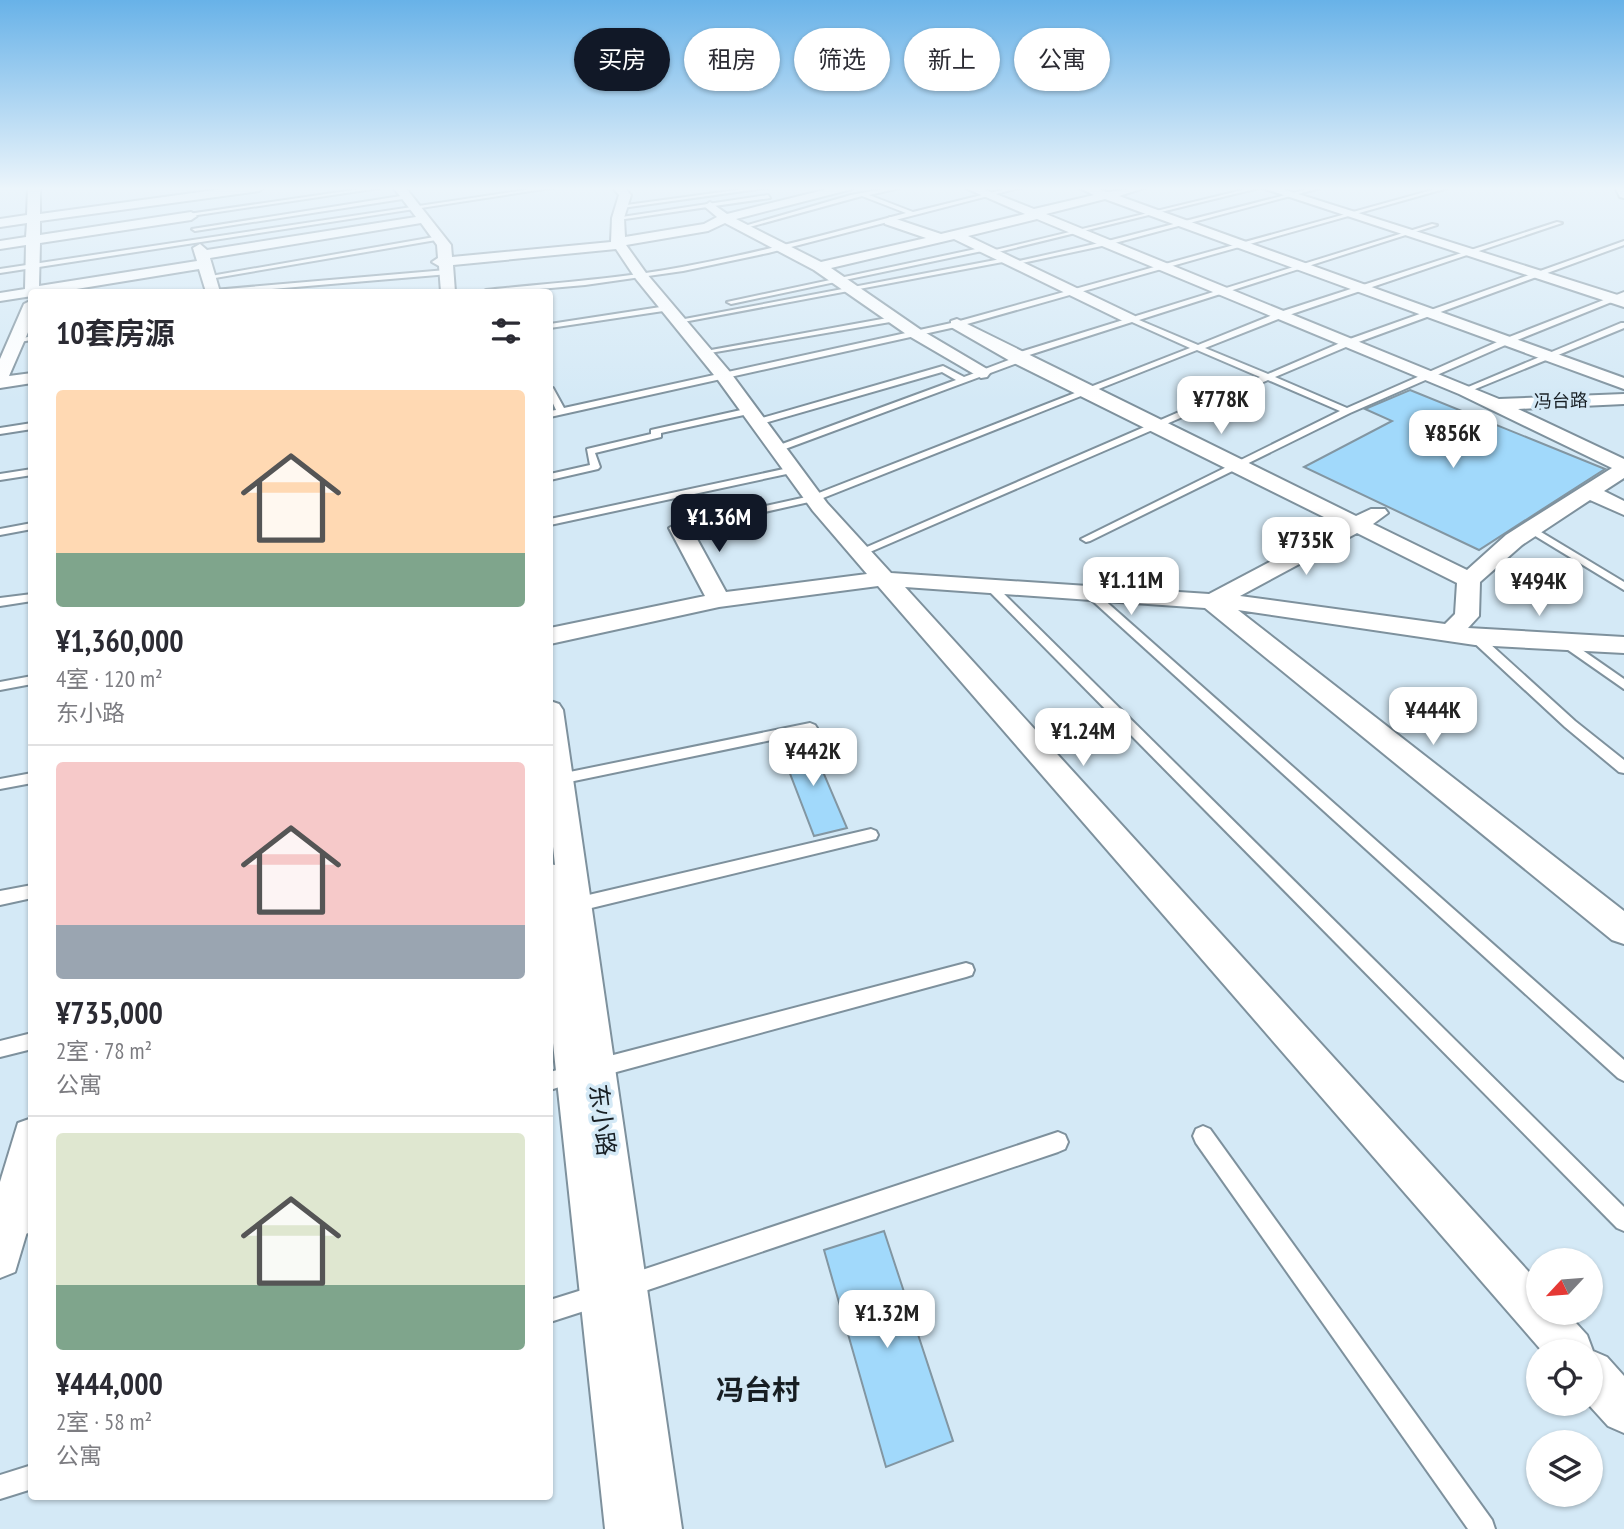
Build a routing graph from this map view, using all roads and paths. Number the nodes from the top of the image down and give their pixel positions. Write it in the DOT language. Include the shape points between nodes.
graph roads {
  1 [pos="34,258"];
  2 [pos="221,258"];
  3 [pos="442,258"];
  4 [pos="475,258"];
  5 [pos="634,258"];
  6 [pos="727,258"];
  7 [pos="803,258"];
  8 [pos="856,258"];
  9 [pos="958,258"];
  10 [pos="1002,258"];
  11 [pos="1028,258"];
  12 [pos="1147,258"];
  13 [pos="1198,258"];
  14 [pos="1281,258"];
  15 [pos="1322,258"];
  16 [pos="1454,258"];
  17 [pos="1487,258"];
  18 [pos="1581,258"];
  19 [pos="203,260"];
  20 [pos="1009,262"];
  21 [pos="1299,265"];
  22 [pos="33,266"];
  23 [pos="443,267"];
  24 [pos="819,267"];
  25 [pos="1168,267"];
  26 [pos="0,271"];
  27 [pos="1537,274"];
  28 [pos="641,276"];
  29 [pos="847,286"];
  30 [pos="32,289"];
  31 [pos="48,289"];
  32 [pos="443,289"];
  33 [pos="447,289"];
  34 [pos="515,289"];
  35 [pos="1223,289"];
  36 [pos="1364,289"];
  37 [pos="28,293"];
  38 [pos="1073,293"];
  39 [pos="0,297"];
  40 [pos="1620,298"];
  41 [pos="1430,313"];
  42 [pos="672,314"];
  43 [pos="1283,314"];
  44 [pos="894,319"];
  45 [pos="1130,319"];
  46 [pos="28,321"];
  47 [pos="957,324"];
  48 [pos="1624,325"];
  49 [pos="0,326"];
  50 [pos="553,326"];
  51 [pos="915,333"];
  52 [pos="25,339"];
  53 [pos="1507,341"];
  54 [pos="1350,342"];
  55 [pos="1197,348"];
  56 [pos="704,352"];
  57 [pos="1548,356"];
  58 [pos="1018,358"];
  59 [pos="981,373"];
  60 [pos="1427,374"];
  61 [pos="724,376"];
  62 [pos="28,378"];
  63 [pos="1267,378"];
  64 [pos="0,380"];
  65 [pos="963,380"];
  66 [pos="1621,381"];
  67 [pos="1465,390"];
  68 [pos="1086,391"];
  69 [pos="553,396"];
  70 [pos="1624,399"];
  71 [pos="1498,404"];
  72 [pos="561,411"];
  73 [pos="1347,411"];
  74 [pos="553,413"];
  75 [pos="754,416"];
  76 [pos="1155,426"];
  77 [pos="28,427"];
  78 [pos="0,431"];
  79 [pos="785,459"];
  80 [pos="1237,466"];
  81 [pos="1624,468"];
  82 [pos="28,473"];
  83 [pos="553,476"];
  84 [pos="0,477"];
  85 [pos="1590,492"];
  86 [pos="814,498"];
  87 [pos="1624,509"];
  88 [pos="1378,513"];
  89 [pos="553,521"];
  90 [pos="1356,525"];
  91 [pos="28,527"];
  92 [pos="680,528"];
  93 [pos="1531,529"];
  94 [pos="0,532"];
  95 [pos="1086,539"];
  96 [pos="859,553"];
  97 [pos="881,579"];
  98 [pos="1469,580"];
  99 [pos="989,584"];
  100 [pos="1624,587"];
  101 [pos="1088,592"];
  102 [pos="28,598"];
  103 [pos="719,600"];
  104 [pos="0,602"];
  105 [pos="1212,602"];
  106 [pos="1450,632"];
  107 [pos="553,635"];
  108 [pos="1475,637"];
  109 [pos="1565,642"];
  110 [pos="1624,645"];
  111 [pos="28,681"];
  112 [pos="1624,685"];
  113 [pos="0,686"];
  114 [pos="810,728"];
  115 [pos="553,762"];
  116 [pos="1624,768"];
  117 [pos="28,779"];
  118 [pos="554,780"];
  119 [pos="0,784"];
  120 [pos="871,835"];
  121 [pos="28,892"];
  122 [pos="0,898"];
  123 [pos="556,901"];
  124 [pos="1624,930"];
  125 [pos="966,970"];
  126 [pos="28,1042"];
  127 [pos="0,1049"];
  128 [pos="1624,1072"];
  129 [pos="572,1075"];
  130 [pos="1203,1136"];
  131 [pos="1058,1142"];
  132 [pos="28,1155"];
  133 [pos="1624,1221"];
  134 [pos="10,1235"];
  135 [pos="612,1291"];
  136 [pos="553,1310"];
  137 [pos="1560,1339"];
  138 [pos="1603,1386"];
  139 [pos="1624,1410"];
  140 [pos="28,1478"];
  141 [pos="0,1488"];
  142 [pos="630,1529"];
  143 [pos="657,1529"];
  144 [pos="1483,1529"];
  1 -- 22 [label="street"];
  2 -- 19 [label="lane"];
  3 -- 23 [label="street"];
  4 -- 23 [label="street"];
  5 -- 28 [label="street"];
  6 -- 28 [label="lane"];
  7 -- 24 [label="street"];
  8 -- 24 [label="street"];
  9 -- 29 [label="lane"];
  10 -- 20 [label="street"];
  11 -- 20 [label="lane"];
  12 -- 25 [label="street"];
  13 -- 25 [label="lane"];
  14 -- 21 [label="street"];
  15 -- 21 [label="lane"];
  16 -- 36 [label="lane"];
  17 -- 27 [label="street"];
  18 -- 27 [label="lane"];
  19 -- 22 [label="lane"];
  19 -- 23 [label="lane"];
  19 -- 31 [label="street"];
  20 -- 29 [label="lane"];
  20 -- 38 [label="street"];
  21 -- 35 [label="lane"];
  21 -- 36 [label="street"];
  22 -- 26 [label="lane"];
  22 -- 30 [label="street"];
  23 -- 32 [label="street"];
  23 -- 33 [label="street"];
  24 -- 29 [label="street"];
  25 -- 35 [label="street"];
  25 -- 38 [label="lane"];
  27 -- 40 [label="street"];
  27 -- 41 [label="lane"];
  28 -- 34 [label="lane"];
  28 -- 42 [label="street"];
  29 -- 42 [label="lane"];
  29 -- 42 [label="lane"];
  29 -- 44 [label="street"];
  35 -- 43 [label="street"];
  35 -- 45 [label="lane"];
  36 -- 41 [label="street"];
  36 -- 43 [label="lane"];
  37 -- 39 [label="street"];
  38 -- 45 [label="street"];
  38 -- 47 [label="lane"];
  40 -- 53 [label="lane"];
  41 -- 53 [label="street"];
  41 -- 54 [label="lane"];
  42 -- 50 [label="lane"];
  42 -- 56 [label="street"];
  43 -- 54 [label="street"];
  43 -- 55 [label="lane"];
  44 -- 51 [label="street"];
  44 -- 56 [label="lane"];
  45 -- 55 [label="lane"];
  45 -- 58 [label="lane"];
  46 -- 49 [label="street"];
  46 -- 52 [label="street"];
  47 -- 51 [label="lane"];
  47 -- 58 [label="street"];
  48 -- 57 [label="lane"];
  51 -- 59 [label="street"];
  51 -- 61 [label="lane"];
  52 -- 64 [label="street"];
  53 -- 57 [label="street"];
  53 -- 60 [label="lane"];
  54 -- 60 [label="street"];
  54 -- 63 [label="lane"];
  55 -- 63 [label="lane"];
  55 -- 68 [label="lane"];
  56 -- 61 [label="street"];
  57 -- 66 [label="street"];
  57 -- 67 [label="lane"];
  58 -- 59 [label="lane"];
  58 -- 68 [label="street"];
  59 -- 65 [label="lane"];
  60 -- 67 [label="street"];
  60 -- 73 [label="lane"];
  61 -- 72 [label="lane"];
  61 -- 75 [label="street"];
  62 -- 64 [label="street"];
  63 -- 73 [label="lane"];
  63 -- 76 [label="lane"];
  65 -- 75 [label="lane" via="943,369"];
  65 -- 79 [label="lane"];
  67 -- 71 [label="street"];
  68 -- 76 [label="street"];
  68 -- 86 [label="lane"];
  69 -- 72 [label="lane"];
  70 -- 71 [label="street, 冯台路"];
  71 -- 81 [label="street"];
  72 -- 74 [label="lane"];
  73 -- 80 [label="lane"];
  75 -- 79 [label="street"];
  75 -- 83 [label="lane" via="654,432 658,435 590,451 595,467"];
  76 -- 80 [label="street"];
  76 -- 96 [label="lane"];
  77 -- 78 [label="lane"];
  79 -- 86 [label="street"];
  79 -- 89 [label="lane"];
  80 -- 90 [label="street"];
  80 -- 95 [label="lane"];
  81 -- 85 [label="street"];
  82 -- 84 [label="lane"];
  85 -- 87 [label="street"];
  85 -- 93 [label="street"];
  86 -- 92 [label="lane"];
  86 -- 96 [label="street"];
  88 -- 90 [label="street"];
  90 -- 98 [label="street"];
  90 -- 105 [label="street"];
  91 -- 94 [label="lane"];
  92 -- 103 [label="street"];
  93 -- 98 [label="street"];
  93 -- 100 [label="lane"];
  96 -- 97 [label="street"];
  97 -- 99 [label="street"];
  97 -- 103 [label="street"];
  97 -- 137 [label="street"];
  98 -- 106 [label="street" via="1468,616"];
  99 -- 101 [label="street"];
  99 -- 133 [label="lane"];
  101 -- 105 [label="street"];
  101 -- 128 [label="lane"];
  102 -- 104 [label="lane"];
  103 -- 107 [label="street"];
  105 -- 106 [label="street"];
  105 -- 124 [label="street"];
  106 -- 108 [label="street"];
  108 -- 109 [label="street"];
  108 -- 116 [label="lane"];
  109 -- 110 [label="street"];
  109 -- 112 [label="lane"];
  111 -- 113 [label="lane"];
  114 -- 118 [label="lane"];
  115 -- 118 [label="street, 东小路"];
  117 -- 119 [label="lane"];
  118 -- 123 [label="street, 东小路"];
  120 -- 123 [label="lane"];
  121 -- 122 [label="lane"];
  123 -- 129 [label="street, 东小路"];
  125 -- 129 [label="lane"];
  126 -- 127 [label="lane"];
  129 -- 135 [label="street, 东小路"];
  130 -- 144 [label="lane"];
  131 -- 135 [label="lane"];
  132 -- 134 [label="street"];
  135 -- 136 [label="lane"];
  135 -- 142 [label="street, 东小路"];
  135 -- 143 [label="street, 东小路"];
  138 -- 139 [label="street"];
  140 -- 141 [label="lane"];
}
